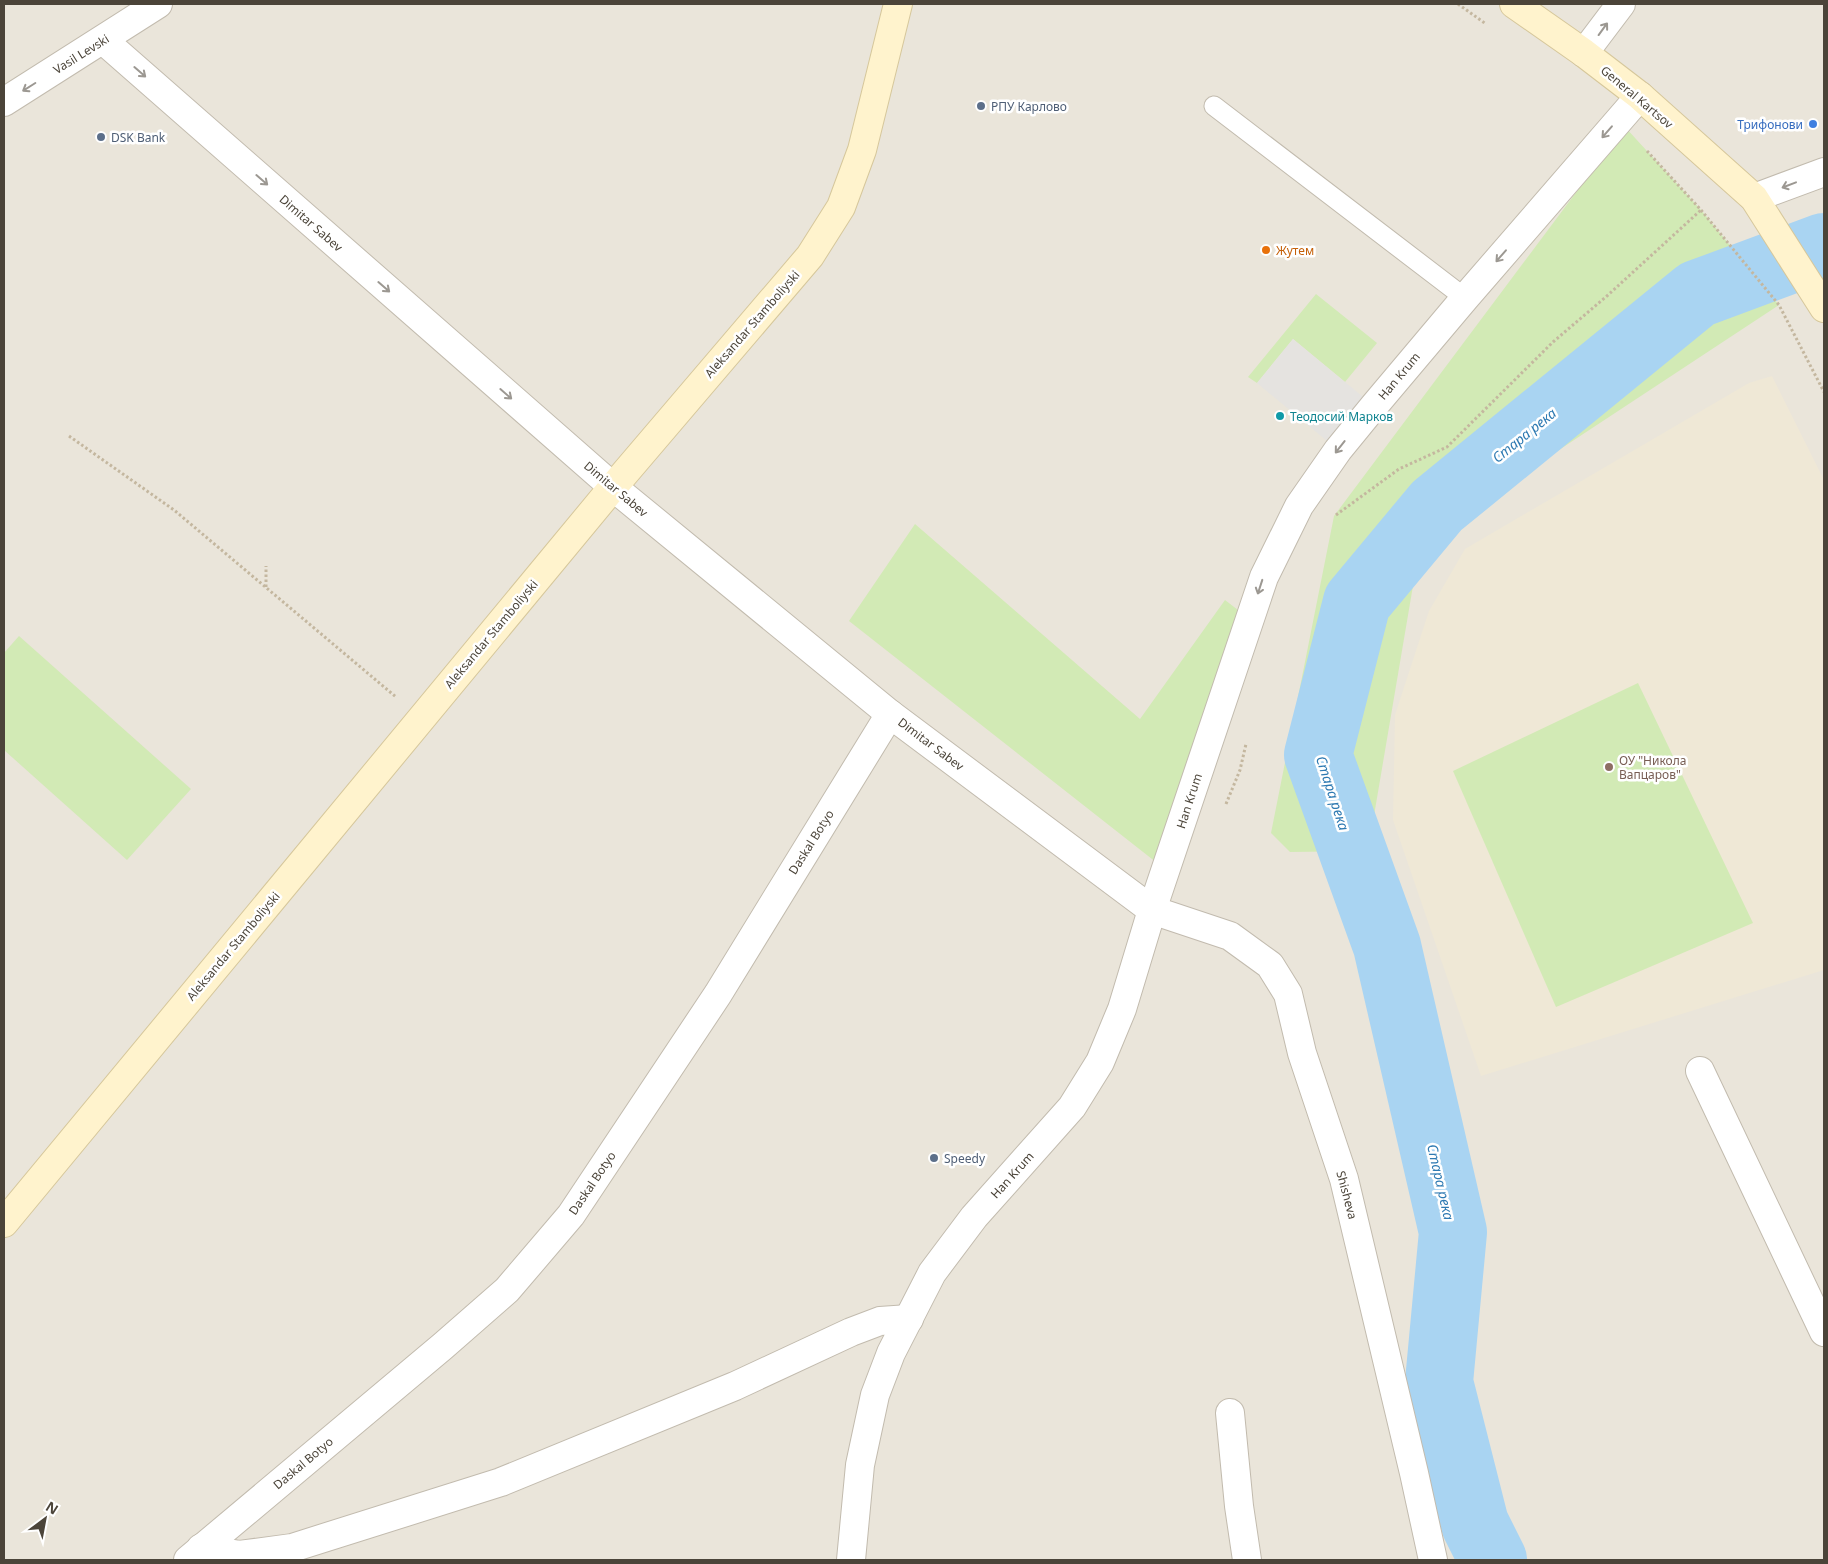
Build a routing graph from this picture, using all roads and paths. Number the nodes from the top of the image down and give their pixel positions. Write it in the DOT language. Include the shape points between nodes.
graph roads {
  1 [pos="158,4"];
  2 [pos="898,4"];
  3 [pos="1514,4"];
  4 [pos="1621,4"];
  5 [pos="103,40"];
  6 [pos="1584,53"];
  7 [pos="1640,96"];
  8 [pos="4,102"];
  9 [pos="1214,106"];
  10 [pos="1824,172"];
  11 [pos="1754,198"];
  12 [pos="1701,210"];
  13 [pos="1711,222"];
  14 [pos="1464,298"];
  15 [pos="1824,308"];
  16 [pos="1824,392"];
  17 [pos="69,436"];
  18 [pos="613,487"];
  19 [pos="1334,516"];
  20 [pos="266,566"];
  21 [pos="266,588"];
  22 [pos="890,714"];
  23 [pos="422,718"];
  24 [pos="1246,742"];
  25 [pos="1225,806"];
  26 [pos="1152,910"];
  27 [pos="1700,1071"];
  28 [pos="4,1223"];
  29 [pos="909,1319"];
  30 [pos="1824,1332"];
  31 [pos="1230,1413"];
  32 [pos="194,1554"];
  33 [pos="852,1560"];
  34 [pos="1247,1560"];
  35 [pos="1433,1560"];
  1 -- 5 [label="street, Vasil Levski"];
  2 -- 18 [label="street, Aleksandar Stamboliyski" via="862,150 841,206 810,256"];
  3 -- 6 [label="street, General Kartsov"];
  6 -- 4 [label="street, one-way"];
  5 -- 8 [label="street, Vasil Levski, one-way"];
  5 -- 18 [label="street, Dimitar Sabev, one-way"];
  6 -- 7 [label="street, General Kartsov"];
  7 -- 11 [label="street, General Kartsov"];
  7 -- 14 [label="street, Han Krum, one-way"];
  9 -- 14 [label="lane"];
  10 -- 11 [label="street, one-way"];
  11 -- 15 [label="street, General Kartsov"];
  12 -- 19 [label="path" via="1552,342 1447,448 1399,469"];
  13 -- 16 [label="path" via="1778,305"];
  14 -- 26 [label="street, Han Krum, one-way" via="1338,450 1299,506 1264,577"];
  17 -- 21 [label="path" via="174,510"];
  18 -- 22 [label="street, Dimitar Sabev"];
  18 -- 23 [label="street, Aleksandar Stamboliyski"];
  20 -- 21 [label="path"];
  21 -- 23 [label="path"];
  22 -- 26 [label="street, Dimitar Sabev"];
  22 -- 32 [label="street, Daskal Botyo" via="718,994 571,1215 507,1290"];
  23 -- 28 [label="street, Aleksandar Stamboliyski"];
  24 -- 25 [label="path" via="1240,770"];
  26 -- 29 [label="street, Han Krum" via="1122,1009 1100,1062 1072,1107 974,1217 932,1273"];
  26 -- 35 [label="street, Shisheva" via="1230,936 1270,965 1288,994 1302,1053 1344,1179"];
  27 -- 30 [label="street"];
  29 -- 32 [label="street" via="880,1321 850,1332 735,1386 502,1482 292,1548 239,1555"];
  29 -- 33 [label="street, Han Krum" via="891,1353 876,1395 860,1465"];
  31 -- 34 [label="street"];
}
